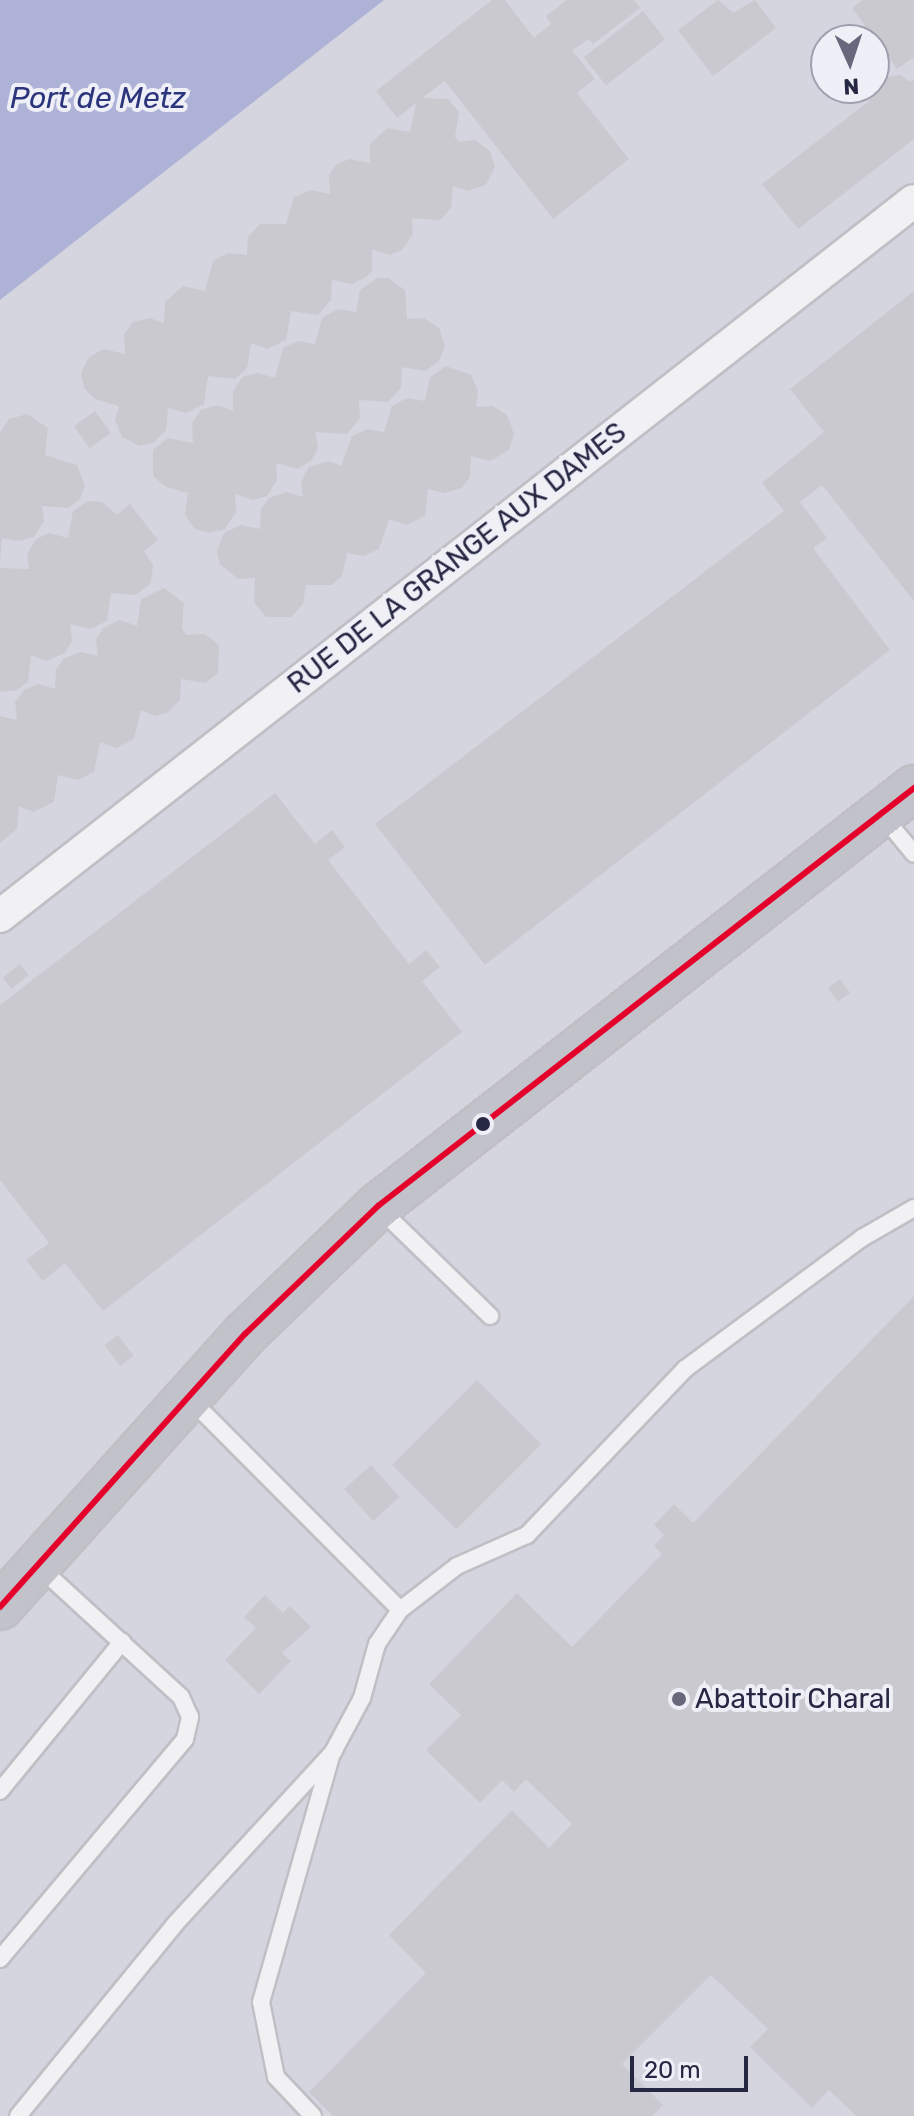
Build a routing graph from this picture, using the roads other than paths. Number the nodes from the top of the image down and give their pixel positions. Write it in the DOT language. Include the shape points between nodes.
graph roads {
  1 [pos="914,201"];
  2 [pos="898,801"];
  3 [pos="914,854"];
  4 [pos="0,916"];
  5 [pos="378,1206"];
  6 [pos="914,1208"];
  7 [pos="490,1316"];
  8 [pos="187,1396"];
  9 [pos="37,1565"];
  10 [pos="2,1600"];
  11 [pos="400,1610"];
  12 [pos="122,1642"];
  13 [pos="333,1752"];
  14 [pos="0,1791"];
  15 [pos="0,1959"];
  16 [pos="18,2116"];
  17 [pos="313,2116"];
  1 -- 4 [label="street, RUE DE LA GRANGE AUX DAMES"];
  2 -- 3 [label="lane"];
  2 -- 5 [label="street"];
  5 -- 7 [label="lane"];
  5 -- 8 [label="street"];
  6 -- 11 [label="lane" via="862,1238 685,1369 527,1535 457,1566"];
  8 -- 9 [label="street"];
  8 -- 11 [label="lane"];
  9 -- 10 [label="street"];
  9 -- 12 [label="lane"];
  11 -- 13 [label="lane" via="377,1644 362,1698"];
  12 -- 14 [label="lane"];
  12 -- 15 [label="lane" via="181,1697 190,1717 185,1739"];
  13 -- 16 [label="lane" via="175,1924"];
  13 -- 17 [label="lane" via="261,2002 276,2077"];
}
